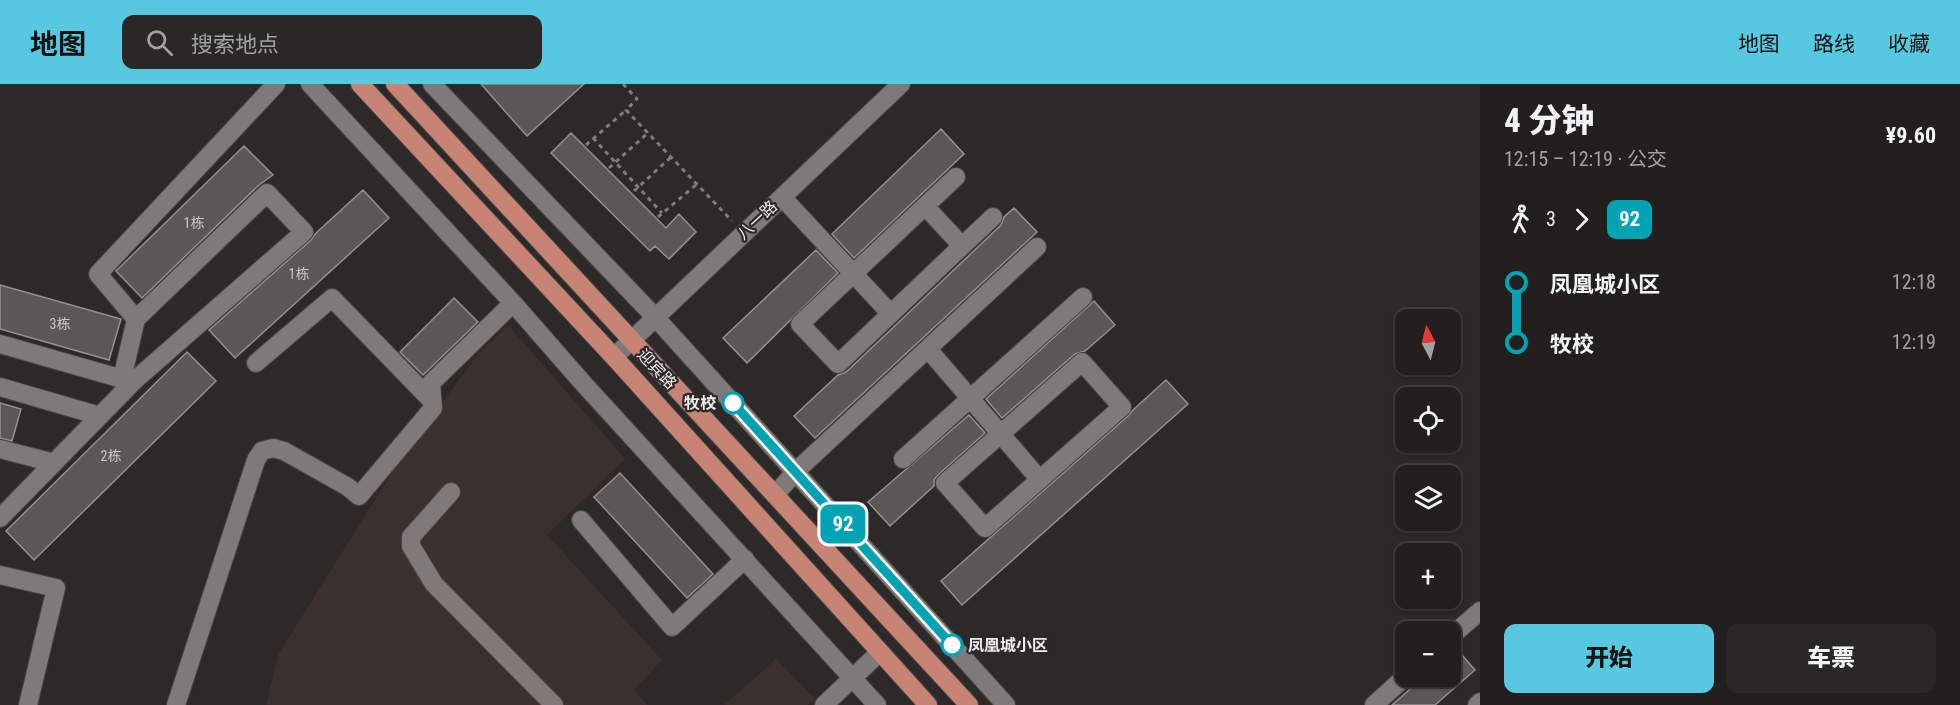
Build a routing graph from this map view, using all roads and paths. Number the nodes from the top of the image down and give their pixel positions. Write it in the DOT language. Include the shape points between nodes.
graph roads {
  1 [pos="276,84"];
  2 [pos="310,84"];
  3 [pos="360,84"];
  4 [pos="394,84"];
  5 [pos="432,84"];
  6 [pos="623,84"];
  7 [pos="901,84"];
  8 [pos="626,110"];
  9 [pos="648,133"];
  10 [pos="593,138"];
  11 [pos="586,145"];
  12 [pos="671,157"];
  13 [pos="615,163"];
  14 [pos="609,168"];
  15 [pos="956,177"];
  16 [pos="697,184"];
  17 [pos="638,187"];
  18 [pos="634,190"];
  19 [pos="782,197"];
  20 [pos="925,206"];
  21 [pos="662,213"];
  22 [pos="658,217"];
  23 [pos="993,218"];
  24 [pos="744,233"];
  25 [pos="962,246"];
  26 [pos="1037,247"];
  27 [pos="853,274"];
  28 [pos="1083,297"];
  29 [pos="513,303"];
  30 [pos="891,314"];
  31 [pos="656,317"];
  32 [pos="136,319"];
  33 [pos="630,341"];
  34 [pos="0,344"];
  35 [pos="928,349"];
  36 [pos="614,357"];
  37 [pos="256,363"];
  38 [pos="127,380"];
  39 [pos="0,387"];
  40 [pos="970,398"];
  41 [pos="432,401"];
  42 [pos="100,416"];
  43 [pos="1000,434"];
  44 [pos="0,449"];
  45 [pos="903,459"];
  46 [pos="54,463"];
  47 [pos="795,472"];
  48 [pos="1040,480"];
  49 [pos="451,492"];
  50 [pos="0,494"];
  51 [pos="775,495"];
  52 [pos="19,499"];
  53 [pos="0,518"];
  54 [pos="581,520"];
  55 [pos="745,559"];
  56 [pos="0,575"];
  57 [pos="1480,611"];
  58 [pos="1461,627"];
  59 [pos="880,652"];
  60 [pos="852,677"];
  61 [pos="1395,686"];
  62 [pos="28,705"];
  63 [pos="176,705"];
  64 [pos="554,705"];
  65 [pos="824,705"];
  66 [pos="877,705"];
  67 [pos="928,705"];
  68 [pos="969,705"];
  69 [pos="1006,705"];
  70 [pos="1374,705"];
  1 -- 32 [label="street" via="98,274"];
  2 -- 29 [label="street"];
  3 -- 36 [label="main road, 迎宾路"];
  4 -- 33 [label="main road, 迎宾路"];
  5 -- 31 [label="street"];
  6 -- 8 [label="path" via="637,99"];
  7 -- 19 [label="street, 八一路"];
  8 -- 9 [label="path"];
  8 -- 10 [label="path"];
  9 -- 12 [label="path"];
  9 -- 13 [label="path"];
  10 -- 11 [label="path"];
  10 -- 13 [label="path"];
  12 -- 16 [label="path"];
  12 -- 17 [label="path"];
  13 -- 14 [label="path"];
  13 -- 17 [label="path"];
  15 -- 20 [label="street"];
  16 -- 21 [label="path"];
  16 -- 24 [label="path"];
  17 -- 18 [label="path"];
  17 -- 21 [label="path"];
  19 -- 24 [label="street, 八一路"];
  19 -- 27 [label="street"];
  20 -- 25 [label="street"];
  20 -- 27 [label="street"];
  21 -- 22 [label="path"];
  23 -- 25 [label="street"];
  24 -- 31 [label="street, 八一路"];
  25 -- 30 [label="street"];
  26 -- 35 [label="street"];
  27 -- 30 [label="street"];
  27 -- 30 [label="street" via="800,324 838,364"];
  28 -- 40 [label="street"];
  29 -- 41 [label="street" via="431,383"];
  29 -- 55 [label="street"];
  31 -- 33 [label="street, 八一路"];
  31 -- 47 [label="street"];
  32 -- 38 [label="street"];
  32 -- 38 [label="street" via="267,193 304,232"];
  33 -- 36 [label="street, 八一路"];
  33 -- 51 [label="main road, 迎宾路"];
  34 -- 38 [label="street"];
  35 -- 40 [label="street"];
  35 -- 47 [label="street"];
  36 -- 59 [label="main road, 迎宾路"];
  37 -- 41 [label="street" via="332,298"];
  38 -- 42 [label="street"];
  39 -- 42 [label="street"];
  40 -- 43 [label="street"];
  40 -- 45 [label="street"];
  41 -- 63 [label="street" via="433,408 359,496 284,451 262,450"];
  42 -- 46 [label="street"];
  43 -- 48 [label="street"];
  43 -- 48 [label="street" via="945,483 985,528"];
  43 -- 48 [label="street" via="1082,362 1122,407"];
  44 -- 46 [label="street"];
  46 -- 52 [label="street"];
  47 -- 51 [label="street"];
  47 -- 69 [label="street"];
  49 -- 64 [label="street" via="411,537 411,546 434,584"];
  50 -- 52 [label="street"];
  51 -- 68 [label="main road, 迎宾路"];
  52 -- 53 [label="street"];
  54 -- 55 [label="street" via="672,627"];
  55 -- 60 [label="street"];
  56 -- 62 [label="street" via="56,588"];
  57 -- 58 [label="street"];
  59 -- 60 [label="street"];
  59 -- 67 [label="main road, 迎宾路"];
  60 -- 65 [label="street"];
  60 -- 66 [label="street"];
  61 -- 70 [label="street"];
}
